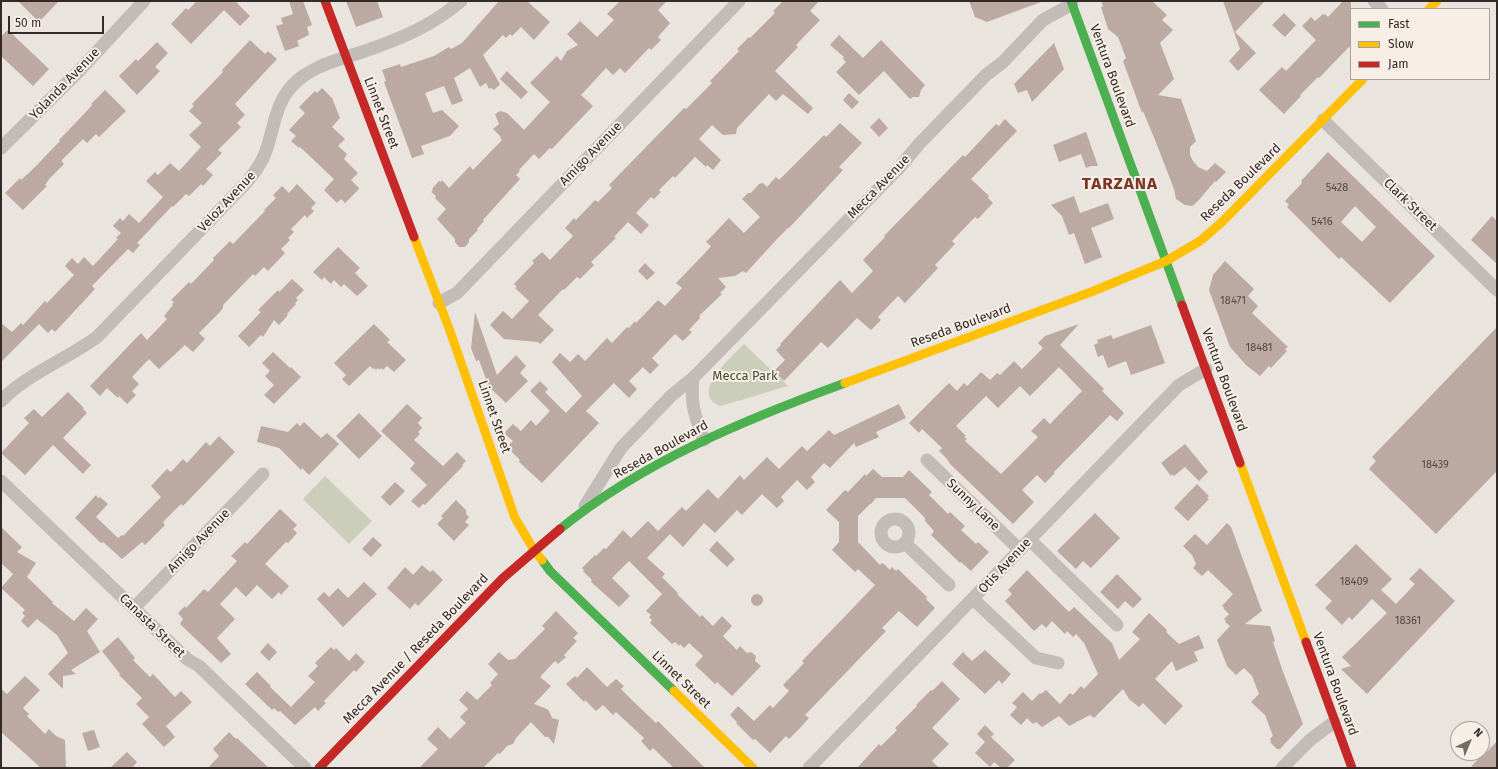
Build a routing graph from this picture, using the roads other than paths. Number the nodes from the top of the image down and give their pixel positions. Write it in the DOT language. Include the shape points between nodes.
graph roads {
  1 [pos="144,1"];
  2 [pos="325,1"];
  3 [pos="461,1"];
  4 [pos="738,1"];
  5 [pos="1071,3"];
  6 [pos="346,57"];
  7 [pos="1362,80"];
  8 [pos="1323,120"];
  9 [pos="1,148"];
  10 [pos="1166,261"];
  11 [pos="1497,290"];
  12 [pos="439,303"];
  13 [pos="1206,369"];
  14 [pos="693,378"];
  15 [pos="1,401"];
  16 [pos="704,440"];
  17 [pos="927,460"];
  18 [pos="263,474"];
  19 [pos="1,481"];
  20 [pos="581,513"];
  21 [pos="1030,540"];
  22 [pos="905,543"];
  23 [pos="534,550"];
  24 [pos="1020,550"];
  25 [pos="949,585"];
  26 [pos="973,599"];
  27 [pos="134,608"];
  28 [pos="1117,625"];
  29 [pos="1058,663"];
  30 [pos="1334,722"];
  31 [pos="305,768"];
  32 [pos="319,768"];
  33 [pos="753,768"];
  34 [pos="809,768"];
  35 [pos="1282,768"];
  36 [pos="1352,768"];
  1 -- 9 [label="street, Yolanda Avenue" via="79,71"];
  2 -- 6 [label="main road, Linnet Street"];
  3 -- 6 [label="street, Veloz Avenue" via="444,16 412,33"];
  4 -- 12 [label="street, Amigo Avenue" via="457,293"];
  5 -- 10 [label="main road, Ventura Boulevard"];
  5 -- 14 [label="street, Mecca Avenue" via="1043,20 1003,62 986,75 899,168"];
  6 -- 12 [label="main road, Linnet Street"];
  6 -- 15 [label="street, Veloz Avenue" via="309,72 285,94 277,109 260,166 104,330 82,348 22,383"];
  7 -- 8 [label="main road, Reseda Boulevard"];
  8 -- 10 [label="main road, Reseda Boulevard" via="1222,222 1200,241"];
  8 -- 11 [label="street, Clark Street"];
  10 -- 13 [label="main road, Ventura Boulevard"];
  10 -- 16 [label="main road, Reseda Boulevard" via="1085,295 770,411"];
  12 -- 23 [label="main road, Linnet Street" via="515,518"];
  13 -- 21 [label="street, Otis Avenue" via="1179,386"];
  13 -- 30 [label="main road, Ventura Boulevard"];
  14 -- 16 [label="street" via="691,396 694,414"];
  14 -- 20 [label="street, Mecca Avenue" via="672,395 621,448"];
  16 -- 20 [label="main road, Reseda Boulevard" via="629,480"];
  17 -- 24 [label="street, Sunny Lane"];
  18 -- 27 [label="street, Amigo Avenue"];
  19 -- 27 [label="street, Canasta Street"];
  20 -- 23 [label="main road, Reseda Boulevard"];
  21 -- 24 [label="street, Otis Avenue"];
  21 -- 28 [label="street"];
  22 -- 25 [label="street"];
  23 -- 32 [label="main road, Mecca Avenue / Reseda Boulevard" via="476,604"];
  23 -- 33 [label="main road, Linnet Street" via="550,571"];
  24 -- 26 [label="street, Otis Avenue"];
  26 -- 29 [label="street" via="1036,658"];
  26 -- 34 [label="street, Otis Avenue"];
  27 -- 31 [label="street, Canasta Street" via="187,659 199,666"];
  30 -- 35 [label="street" via="1310,740"];
  30 -- 36 [label="main road, Ventura Boulevard"];
}
